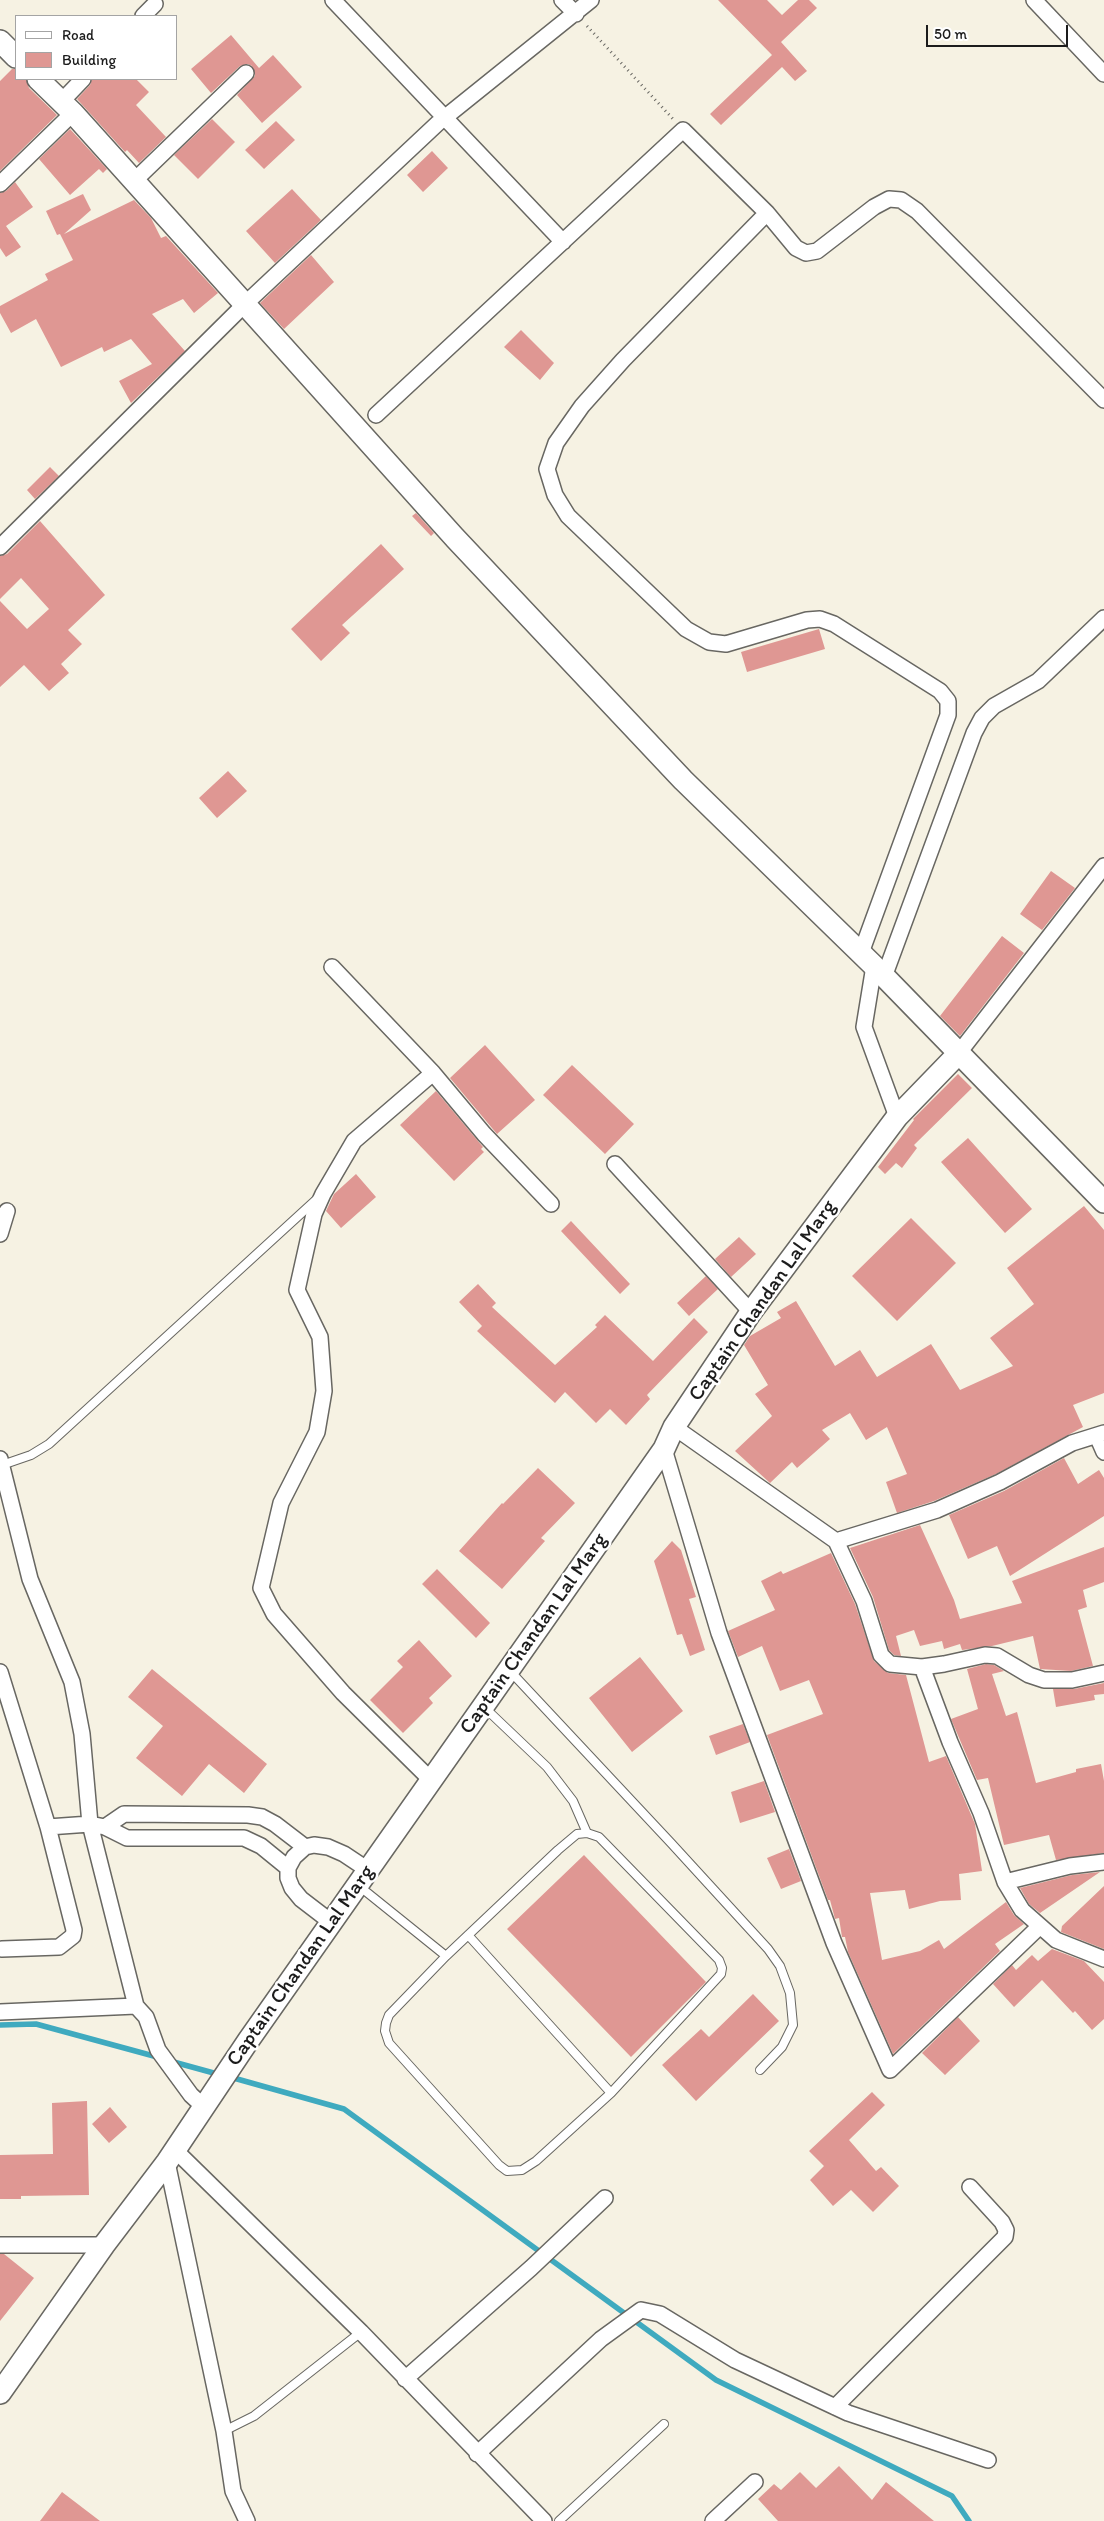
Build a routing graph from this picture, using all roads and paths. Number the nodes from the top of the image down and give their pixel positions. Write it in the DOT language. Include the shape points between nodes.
graph roads {
  1 [pos="333,0"];
  2 [pos="562,0"];
  3 [pos="591,0"];
  4 [pos="1034,0"];
  5 [pos="155,4"];
  6 [pos="576,14"];
  7 [pos="144,15"];
  8 [pos="0,41"];
  9 [pos="15,56"];
  10 [pos="246,73"];
  11 [pos="1104,74"];
  12 [pos="39,80"];
  13 [pos="82,80"];
  14 [pos="67,107"];
  15 [pos="446,117"];
  16 [pos="683,130"];
  17 [pos="134,181"];
  18 [pos="0,184"];
  19 [pos="767,213"];
  20 [pos="563,242"];
  21 [pos="244,305"];
  22 [pos="1104,400"];
  23 [pos="376,415"];
  24 [pos="0,546"];
  25 [pos="1104,618"];
  26 [pos="1104,866"];
  27 [pos="873,965"];
  28 [pos="332,967"];
  29 [pos="958,1054"];
  30 [pos="433,1074"];
  31 [pos="897,1117"];
  32 [pos="615,1164"];
  33 [pos="323,1194"];
  34 [pos="1104,1202"];
  35 [pos="552,1204"];
  36 [pos="7,1211"];
  37 [pos="0,1234"];
  38 [pos="751,1312"];
  39 [pos="674,1427"];
  40 [pos="1100,1434"];
  41 [pos="664,1449"];
  42 [pos="1104,1452"];
  43 [pos="1,1462"];
  44 [pos="836,1541"];
  45 [pos="922,1667"];
  46 [pos="509,1669"];
  47 [pos="1104,1673"];
  48 [pos="1,1679"];
  49 [pos="483,1707"];
  50 [pos="431,1780"];
  51 [pos="98,1826"];
  52 [pos="48,1827"];
  53 [pos="588,1833"];
  54 [pos="305,1847"];
  55 [pos="1104,1862"];
  56 [pos="288,1868"];
  57 [pos="363,1878"];
  58 [pos="1005,1882"];
  59 [pos="331,1922"];
  60 [pos="1040,1926"];
  61 [pos="468,1935"];
  62 [pos="2,1949"];
  63 [pos="446,1956"];
  64 [pos="1104,1959"];
  65 [pos="136,2006"];
  66 [pos="0,2012"];
  67 [pos="760,2070"];
  68 [pos="611,2094"];
  69 [pos="203,2106"];
  70 [pos="171,2156"];
  71 [pos="970,2187"];
  72 [pos="605,2198"];
  73 [pos="0,2245"];
  74 [pos="104,2245"];
  75 [pos="361,2332"];
  76 [pos="405,2379"];
  77 [pos="0,2394"];
  78 [pos="835,2407"];
  79 [pos="664,2424"];
  80 [pos="224,2430"];
  81 [pos="476,2454"];
  82 [pos="988,2460"];
  83 [pos="755,2482"];
  84 [pos="247,2521"];
  85 [pos="544,2521"];
  86 [pos="559,2521"];
  87 [pos="713,2521"];
  1 -- 15 [label="street"];
  2 -- 6 [label="street"];
  3 -- 6 [label="street"];
  4 -- 11 [label="street"];
  5 -- 7 [label="street"];
  6 -- 15 [label="street"];
  6 -- 16 [label="path"];
  8 -- 9 [label="street"];
  10 -- 17 [label="street"];
  12 -- 14 [label="street"];
  13 -- 14 [label="street"];
  14 -- 17 [label="street"];
  14 -- 18 [label="street"];
  15 -- 20 [label="street"];
  15 -- 21 [label="street"];
  16 -- 19 [label="street"];
  16 -- 20 [label="street"];
  17 -- 21 [label="street"];
  19 -- 22 [label="street" via="796,248 806,253 817,251 874,207 889,199 901,200 917,211"];
  19 -- 27 [label="street" via="582,406 556,443 547,469 555,495 568,516 686,629 709,642 726,644 807,620 820,620 834,624 940,691 948,701 948,715"];
  20 -- 23 [label="street"];
  21 -- 24 [label="street"];
  21 -- 27 [label="street" via="455,538 683,780"];
  25 -- 27 [label="street" via="1038,681 994,706 982,718"];
  26 -- 29 [label="street"];
  27 -- 29 [label="street"];
  27 -- 31 [label="street" via="864,1027"];
  28 -- 30 [label="street"];
  29 -- 31 [label="street, Captain Chandan Lal Marg"];
  29 -- 34 [label="street"];
  30 -- 33 [label="street" via="354,1141"];
  30 -- 35 [label="street" via="484,1134"];
  31 -- 38 [label="street, Captain Chandan Lal Marg"];
  32 -- 38 [label="street"];
  33 -- 43 [label="lane" via="49,1444 31,1455"];
  33 -- 50 [label="street" via="314,1214 297,1290 320,1337 324,1391 317,1432 281,1503 261,1588 274,1614 343,1693"];
  36 -- 37 [label="street"];
  38 -- 39 [label="street, Captain Chandan Lal Marg"];
  39 -- 41 [label="street, Captain Chandan Lal Marg"];
  39 -- 44 [label="street"];
  40 -- 42 [label="street"];
  40 -- 44 [label="street" via="1072,1443 1000,1482 937,1510"];
  41 -- 46 [label="street, Captain Chandan Lal Marg"];
  41 -- 60 [label="street" via="719,1633 834,1943 890,2070"];
  43 -- 51 [label="street" via="30,1579 72,1682"];
  44 -- 45 [label="street" via="864,1602 881,1655 893,1665"];
  45 -- 47 [label="street" via="985,1655 997,1656 1044,1680 1072,1680"];
  45 -- 58 [label="street" via="950,1742 982,1813"];
  46 -- 49 [label="street, Captain Chandan Lal Marg"];
  46 -- 67 [label="lane" via="678,1850 780,1966 790,1993 793,2025 782,2047"];
  48 -- 52 [label="street"];
  49 -- 50 [label="street, Captain Chandan Lal Marg"];
  49 -- 53 [label="lane" via="547,1767 573,1801"];
  50 -- 57 [label="street, Captain Chandan Lal Marg"];
  51 -- 52 [label="street"];
  51 -- 54 [label="street" via="124,1814 248,1815 262,1817 275,1824"];
  51 -- 56 [label="street" via="127,1838 244,1838 261,1846"];
  51 -- 65 [label="street"];
  52 -- 62 [label="street" via="74,1930 72,1936 59,1947"];
  53 -- 61 [label="lane" via="577,1834"];
  53 -- 68 [label="lane" via="599,1837 719,1960 722,1968 718,1979"];
  54 -- 56 [label="street" via="294,1856"];
  54 -- 57 [label="street" via="328,1847 344,1854"];
  55 -- 58 [label="street" via="1070,1866"];
  56 -- 59 [label="street" via="292,1888"];
  57 -- 59 [label="street, Captain Chandan Lal Marg"];
  57 -- 63 [label="lane"];
  58 -- 60 [label="street" via="1022,1910"];
  59 -- 69 [label="street, Captain Chandan Lal Marg"];
  60 -- 64 [label="street" via="1056,1940"];
  61 -- 63 [label="lane"];
  61 -- 68 [label="lane"];
  63 -- 68 [label="lane" via="389,2015 385,2031 390,2043 499,2165 513,2172 522,2170"];
  65 -- 66 [label="street"];
  65 -- 69 [label="street" via="146,2017 158,2050"];
  69 -- 70 [label="street, Captain Chandan Lal Marg"];
  70 -- 74 [label="street, Captain Chandan Lal Marg"];
  70 -- 75 [label="street"];
  70 -- 80 [label="street"];
  71 -- 78 [label="street" via="1002,2222 1005,2237"];
  72 -- 76 [label="street"];
  73 -- 74 [label="street"];
  74 -- 77 [label="street, Captain Chandan Lal Marg"];
  75 -- 76 [label="street"];
  75 -- 80 [label="lane" via="254,2416"];
  76 -- 81 [label="street"];
  78 -- 81 [label="street" via="735,2360 660,2314 642,2310 601,2339"];
  78 -- 82 [label="street"];
  79 -- 86 [label="lane"];
  80 -- 84 [label="street" via="233,2491"];
  81 -- 85 [label="street"];
  83 -- 87 [label="street"];
}
